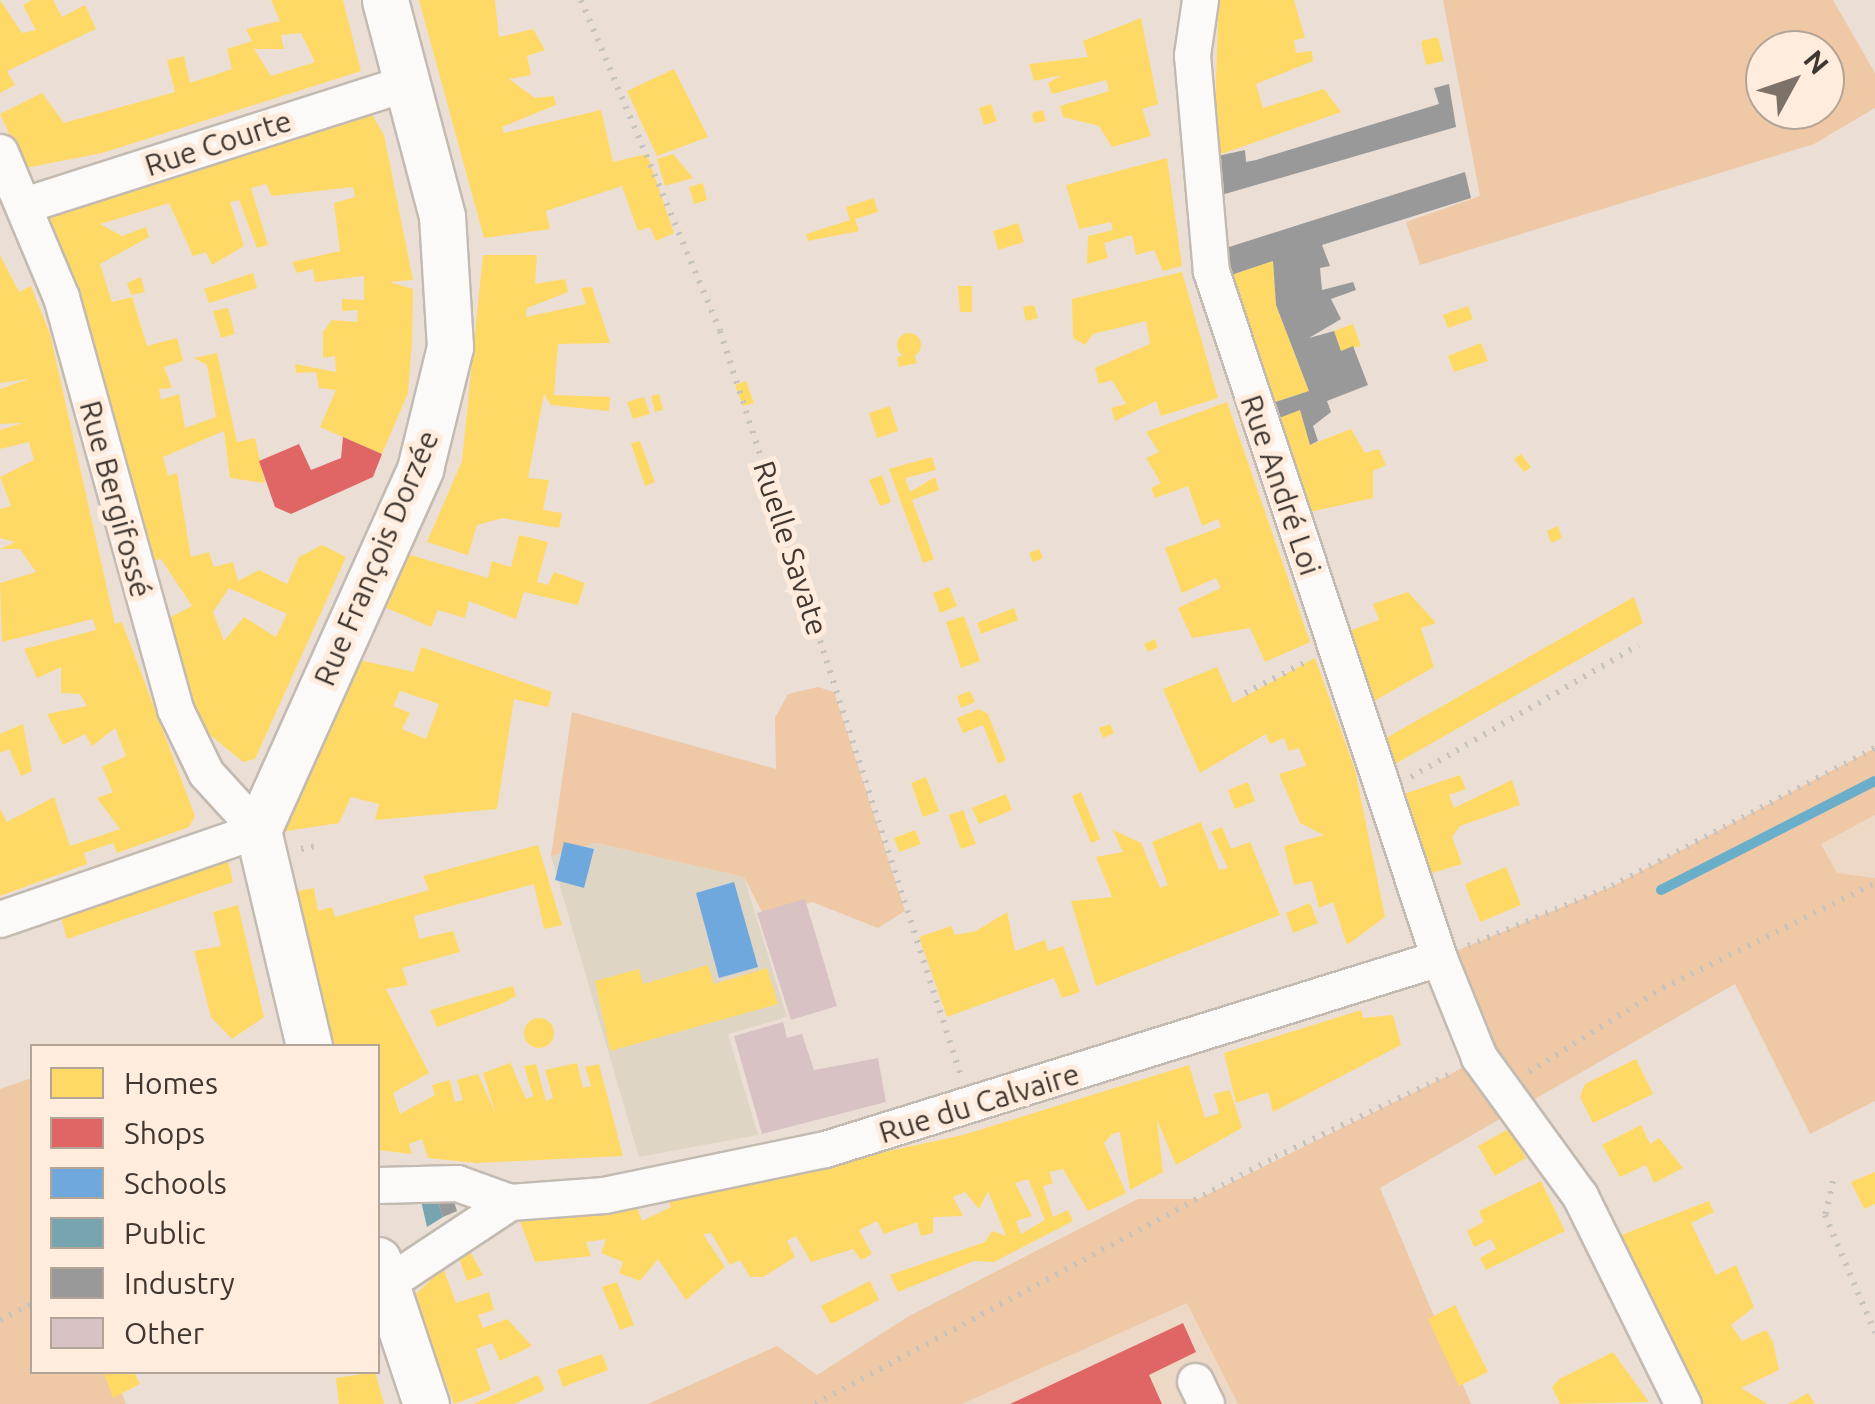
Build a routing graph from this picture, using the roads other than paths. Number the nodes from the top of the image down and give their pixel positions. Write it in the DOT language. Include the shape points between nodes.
graph roads {
  1 [pos="385,0"];
  2 [pos="1200,0"];
  3 [pos="409,82"];
  4 [pos="0,152"];
  5 [pos="27,204"];
  6 [pos="258,830"];
  7 [pos="0,919"];
  8 [pos="1439,958"];
  9 [pos="309,1044"];
  10 [pos="380,1184"];
  11 [pos="510,1202"];
  12 [pos="382,1272"];
  13 [pos="426,1399"];
  14 [pos="1683,1404"];
  1 -- 3 [label="main road, Rue François Dorzée"];
  2 -- 8 [label="street, Rue André Loi" via="1192,55 1211,271"];
  3 -- 5 [label="street, Rue Courte"];
  3 -- 6 [label="main road, Rue François Dorzée" via="442,216 450,346 443,392 420,468"];
  4 -- 5 [label="street, Rue Bergifossé"];
  5 -- 6 [label="street, Rue Bergifossé" via="175,709 206,773"];
  6 -- 7 [label="street"];
  6 -- 9 [label="main road"];
  8 -- 11 [label="street, Rue du Calvaire" via="972,1108 604,1195"];
  8 -- 14 [label="street, Rue André Loi" via="1479,1057 1580,1196"];
  10 -- 11 [label="street, Rue du Calvaire" via="457,1183"];
  11 -- 12 [label="street, Rue du Calvaire"];
  12 -- 13 [label="main road"];
}
